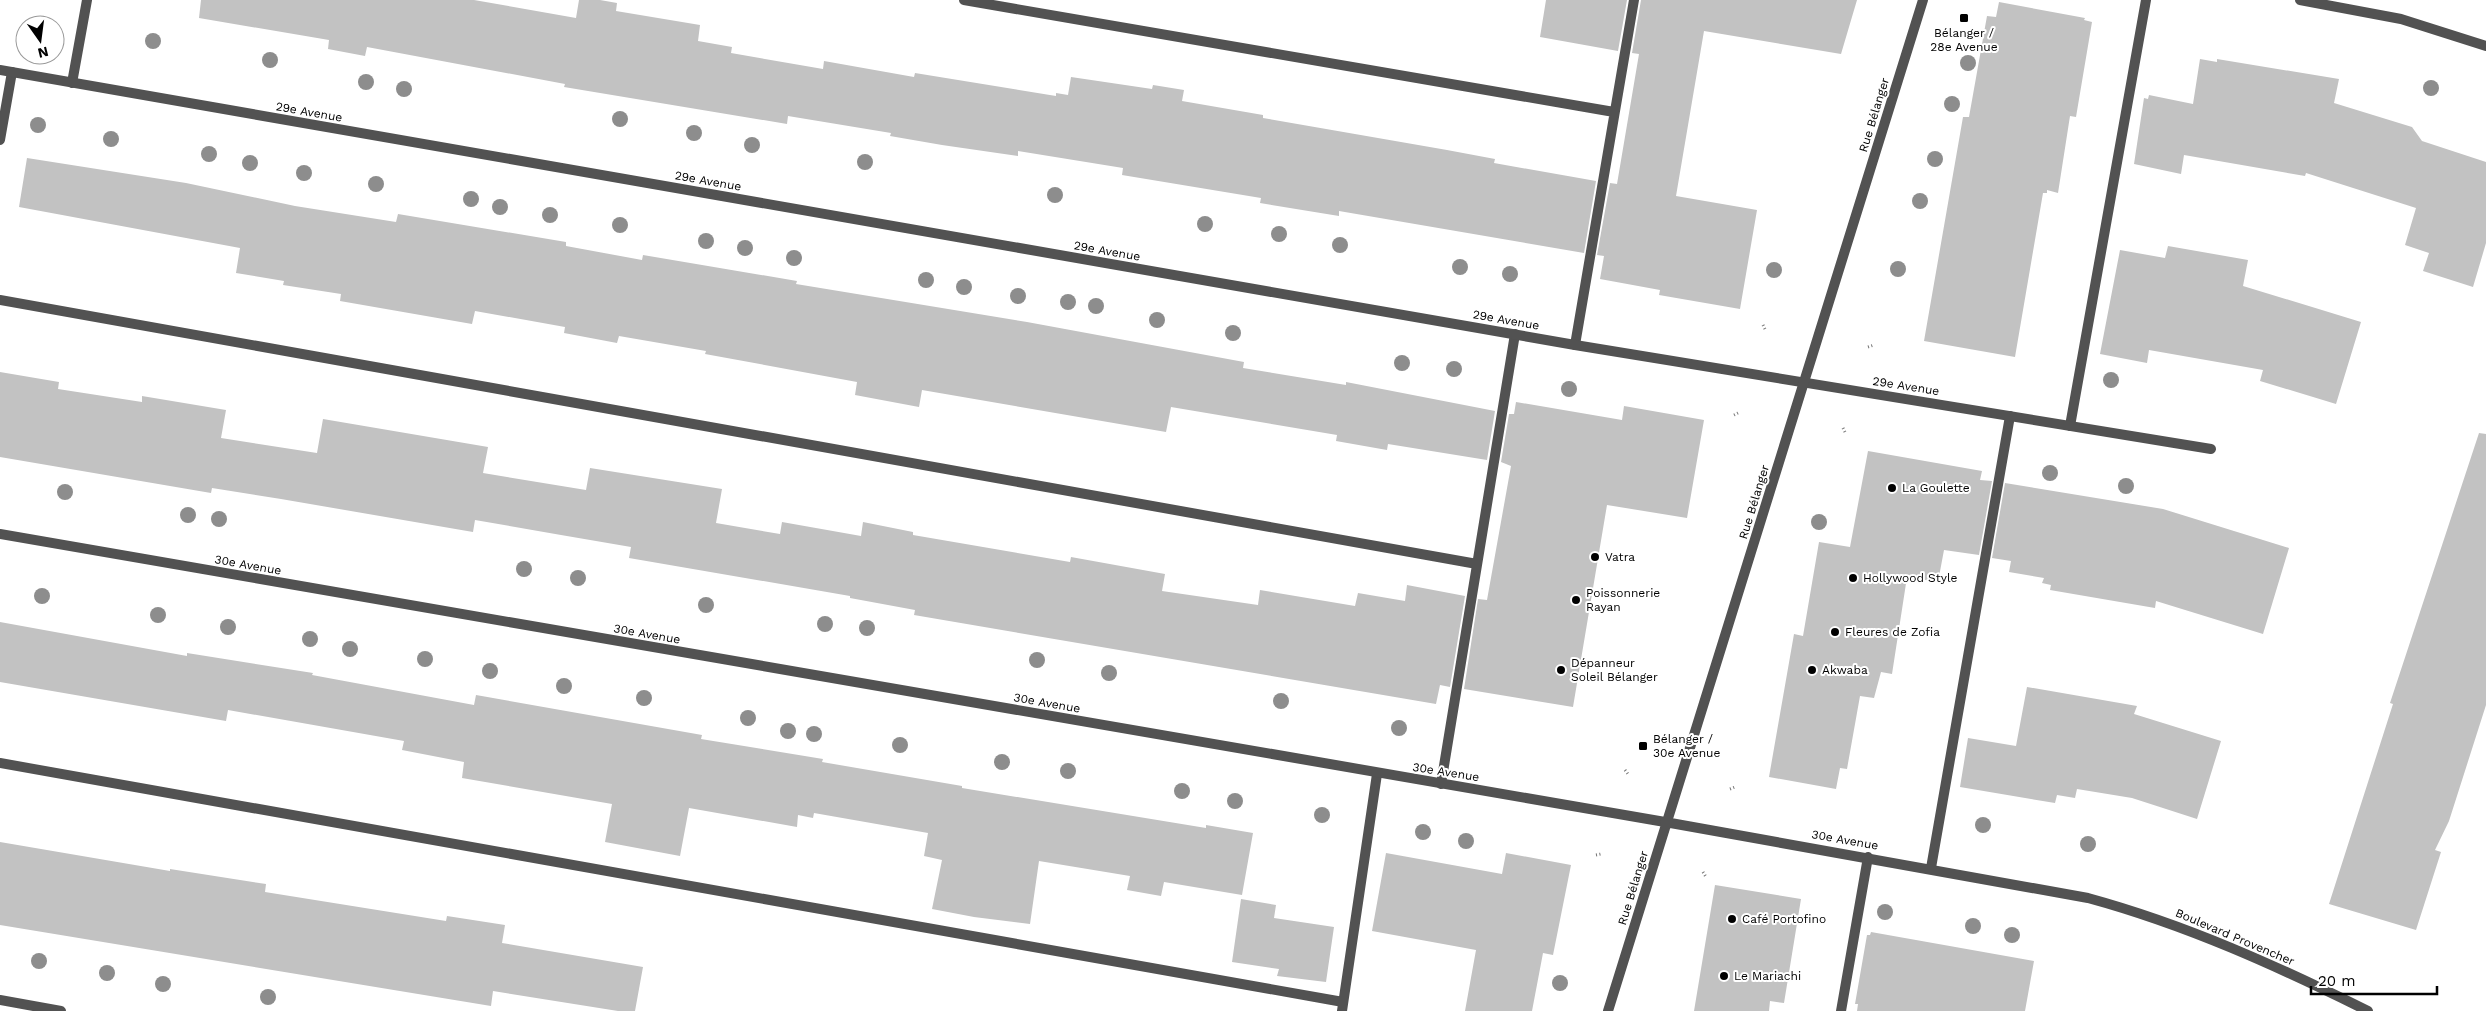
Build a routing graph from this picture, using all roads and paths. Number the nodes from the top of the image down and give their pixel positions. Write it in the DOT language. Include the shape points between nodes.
graph roads {
  1 [pos="87,0"];
  2 [pos="964,0"];
  3 [pos="1634,0"];
  4 [pos="1923,0"];
  5 [pos="2146,0"];
  6 [pos="2300,0"];
  7 [pos="2486,46"];
  8 [pos="0,70"];
  9 [pos="12,72"];
  10 [pos="72,83"];
  11 [pos="1614,112"];
  12 [pos="0,140"];
  13 [pos="0,300"];
  14 [pos="1763,325"];
  15 [pos="1765,329"];
  16 [pos="1515,334"];
  17 [pos="1575,345"];
  18 [pos="1874,345"];
  19 [pos="1868,347"];
  20 [pos="1805,382"];
  21 [pos="1738,413"];
  22 [pos="1734,415"];
  23 [pos="2010,416"];
  24 [pos="2070,426"];
  25 [pos="2211,449"];
  26 [pos="0,534"];
  27 [pos="1477,564"];
  28 [pos="0,763"];
  29 [pos="1625,770"];
  30 [pos="1377,774"];
  31 [pos="1628,774"];
  32 [pos="1441,784"];
  33 [pos="1735,787"];
  34 [pos="1730,789"];
  35 [pos="1665,822"];
  36 [pos="1868,857"];
  37 [pos="1931,868"];
  38 [pos="1703,872"];
  39 [pos="1706,877"];
  40 [pos="2088,898"];
  41 [pos="0,1000"];
  42 [pos="1342,1006"];
  43 [pos="61,1011"];
  44 [pos="1608,1011"];
  45 [pos="1841,1011"];
  46 [pos="2368,1011"];
  1 -- 10 [label="street"];
  2 -- 11 [label="street"];
  3 -- 11 [label="street"];
  4 -- 20 [label="street, Rue Bélanger"];
  5 -- 24 [label="street"];
  6 -- 7 [label="street" via="2401,19"];
  8 -- 9 [label="street, 29e Avenue"];
  9 -- 10 [label="street, 29e Avenue"];
  9 -- 12 [label="street"];
  10 -- 16 [label="street, 29e Avenue"];
  11 -- 17 [label="street"];
  13 -- 27 [label="street"];
  14 -- 15 [label="path"];
  16 -- 17 [label="street, 29e Avenue"];
  16 -- 27 [label="street"];
  17 -- 20 [label="street, 29e Avenue"];
  18 -- 19 [label="path"];
  20 -- 23 [label="street, 29e Avenue"];
  20 -- 35 [label="street, Rue Bélanger"];
  21 -- 22 [label="path"];
  23 -- 24 [label="street, 29e Avenue"];
  23 -- 37 [label="street"];
  24 -- 25 [label="street, 29e Avenue"];
  26 -- 30 [label="street, 30e Avenue"];
  27 -- 32 [label="street"];
  28 -- 42 [label="street"];
  29 -- 31 [label="path"];
  30 -- 32 [label="street, 30e Avenue"];
  30 -- 42 [label="street"];
  32 -- 35 [label="street, 30e Avenue"];
  33 -- 34 [label="path"];
  35 -- 36 [label="street, 30e Avenue"];
  35 -- 44 [label="street, Rue Bélanger"];
  36 -- 37 [label="street, 30e Avenue"];
  36 -- 45 [label="street"];
  37 -- 40 [label="street, 30e Avenue"];
  38 -- 39 [label="path"];
  40 -- 46 [label="street, Boulevard Provencher" via="2156,918 2235,948"];
  41 -- 43 [label="street"];
}
